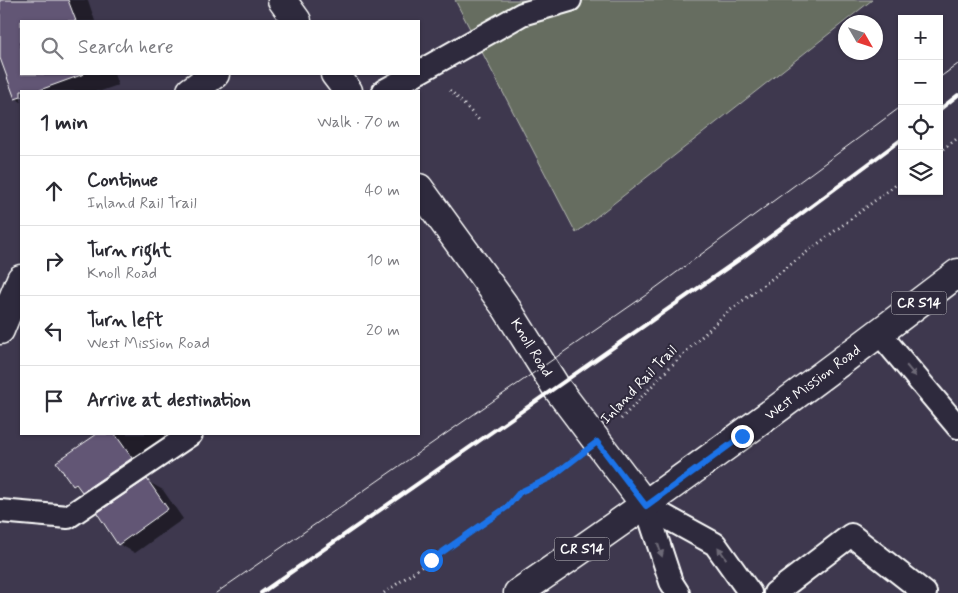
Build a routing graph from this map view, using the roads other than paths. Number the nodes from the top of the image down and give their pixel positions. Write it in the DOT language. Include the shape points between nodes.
graph roads {
  1 [pos="570,0"];
  2 [pos="420,71"];
  3 [pos="214,75"];
  4 [pos="336,75"];
  5 [pos="413,75"];
  6 [pos="192,90"];
  7 [pos="347,90"];
  8 [pos="386,90"];
  9 [pos="420,189"];
  10 [pos="958,273"];
  11 [pos="20,281"];
  12 [pos="0,330"];
  13 [pos="879,333"];
  14 [pos="958,427"];
  15 [pos="190,435"];
  16 [pos="646,506"];
  17 [pos="0,511"];
  18 [pos="518,593"];
  19 [pos="678,593"];
  20 [pos="750,593"];
  21 [pos="775,593"];
  22 [pos="925,593"];
  1 -- 2 [label="lane" via="522,14"];
  3 -- 6 [label="main road"];
  4 -- 7 [label="main road"];
  5 -- 8 [label="lane"];
  9 -- 16 [label="main road, Knoll Road" via="507,309 546,374"];
  10 -- 13 [label="main road, West Mission Road / CR S14"];
  11 -- 12 [label="main road"];
  13 -- 14 [label="lane, one-way"];
  13 -- 16 [label="main road, West Mission Road / CR S14"];
  15 -- 17 [label="lane" via="68,517"];
  16 -- 18 [label="main road, West Mission Road / CR S14"];
  16 -- 19 [label="lane, one-way" via="670,582"];
  20 -- 16 [label="lane, one-way" via="715,544"];
  21 -- 22 [label="lane" via="852,535"];
}
